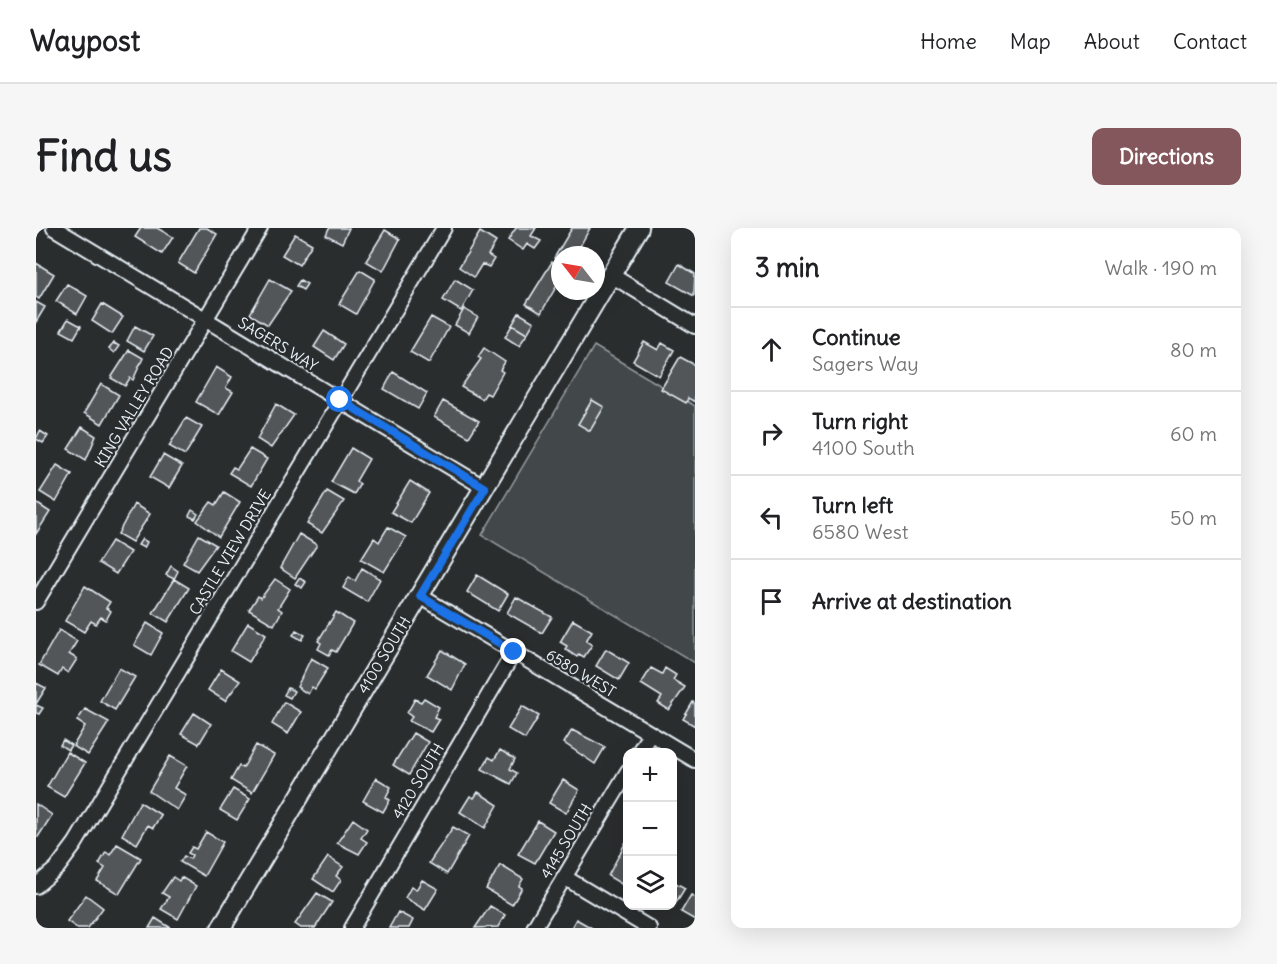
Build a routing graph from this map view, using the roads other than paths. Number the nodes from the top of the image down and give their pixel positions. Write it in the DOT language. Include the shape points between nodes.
graph roads {
  1 [pos="54,228"];
  2 [pos="260,228"];
  3 [pos="444,228"];
  4 [pos="639,228"];
  5 [pos="611,275"];
  6 [pos="206,319"];
  7 [pos="695,326"];
  8 [pos="340,400"];
  9 [pos="485,488"];
  10 [pos="420,596"];
  11 [pos="36,602"];
  12 [pos="514,652"];
  13 [pos="650,734"];
  14 [pos="642,748"];
  15 [pos="695,760"];
  16 [pos="623,778"];
  17 [pos="564,877"];
  18 [pos="36,886"];
  19 [pos="222,928"];
  20 [pos="352,928"];
  21 [pos="534,928"];
  22 [pos="649,928"];
  1 -- 6 [label="street, SAGERS WAY"];
  2 -- 6 [label="street, KING VALLEY ROAD"];
  3 -- 8 [label="street, CASTLE VIEW DRIVE"];
  4 -- 5 [label="main road, 4100 SOUTH"];
  5 -- 7 [label="street"];
  5 -- 9 [label="main road, 4100 SOUTH"];
  6 -- 8 [label="street, SAGERS WAY"];
  6 -- 11 [label="street, KING VALLEY ROAD"];
  8 -- 9 [label="street, SAGERS WAY"];
  8 -- 18 [label="street, CASTLE VIEW DRIVE" via="75,844 57,868"];
  9 -- 10 [label="main road, 4100 SOUTH"];
  10 -- 12 [label="street, 6580 WEST"];
  10 -- 19 [label="main road, 4100 SOUTH"];
  12 -- 13 [label="street, 6580 WEST"];
  12 -- 20 [label="street, 4120 SOUTH"];
  13 -- 14 [label="street"];
  13 -- 15 [label="street, 6580 WEST"];
  16 -- 17 [label="street, 4145 SOUTH"];
  17 -- 21 [label="street, 4145 SOUTH"];
  17 -- 22 [label="street"];
}
